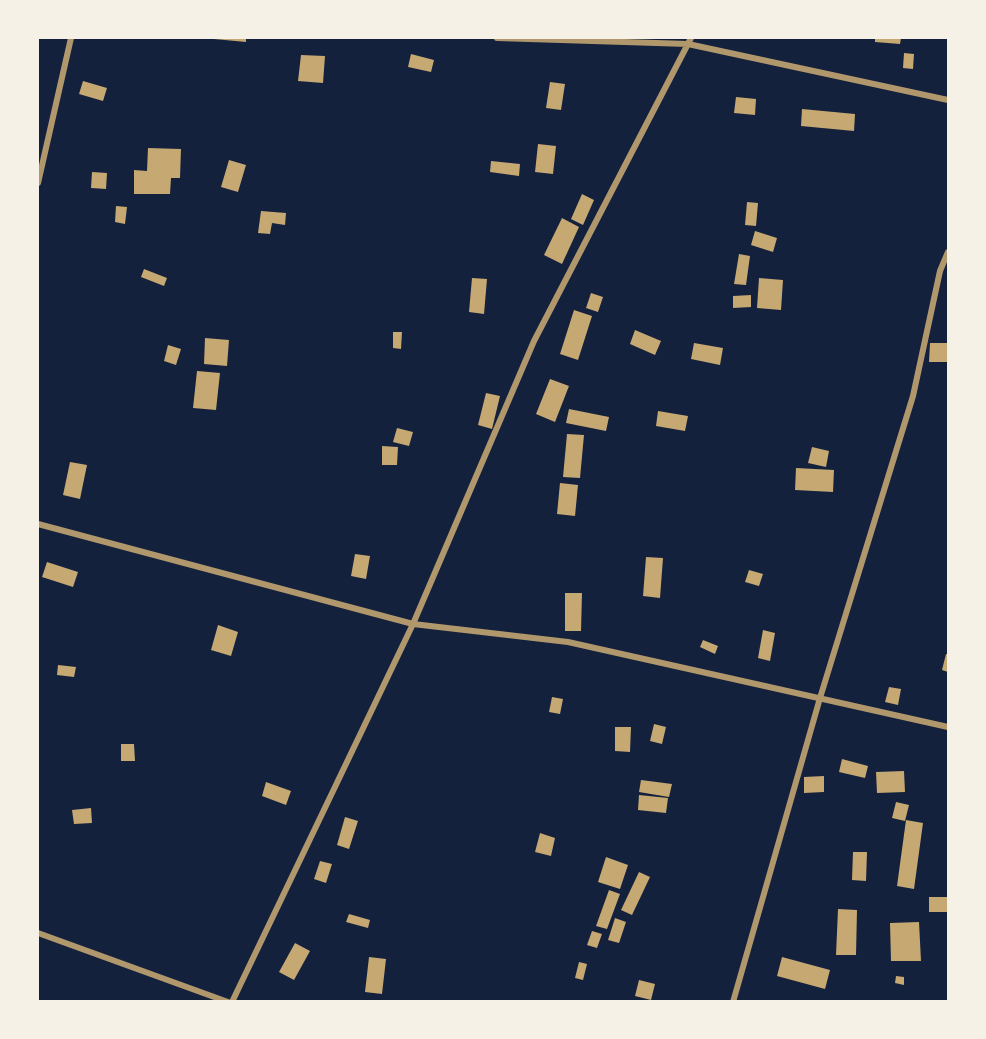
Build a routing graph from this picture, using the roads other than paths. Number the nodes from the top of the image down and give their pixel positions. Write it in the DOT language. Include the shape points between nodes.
graph roads {
  1 [pos="71,38"];
  2 [pos="497,38"];
  3 [pos="690,41"];
  4 [pos="948,100"];
  5 [pos="38,183"];
  6 [pos="948,252"];
  7 [pos="38,524"];
  8 [pos="413,624"];
  9 [pos="820,698"];
  10 [pos="948,727"];
  11 [pos="38,933"];
  12 [pos="230,1002"];
  13 [pos="733,1002"];
  1 -- 5 [label="street"];
  2 -- 3 [label="street"];
  3 -- 4 [label="street"];
  3 -- 8 [label="street" via="534,341"];
  6 -- 9 [label="street" via="940,271 913,396"];
  7 -- 8 [label="street"];
  8 -- 9 [label="street" via="568,642"];
  8 -- 12 [label="street"];
  9 -- 10 [label="street"];
  9 -- 13 [label="street"];
  11 -- 12 [label="street"];
}
